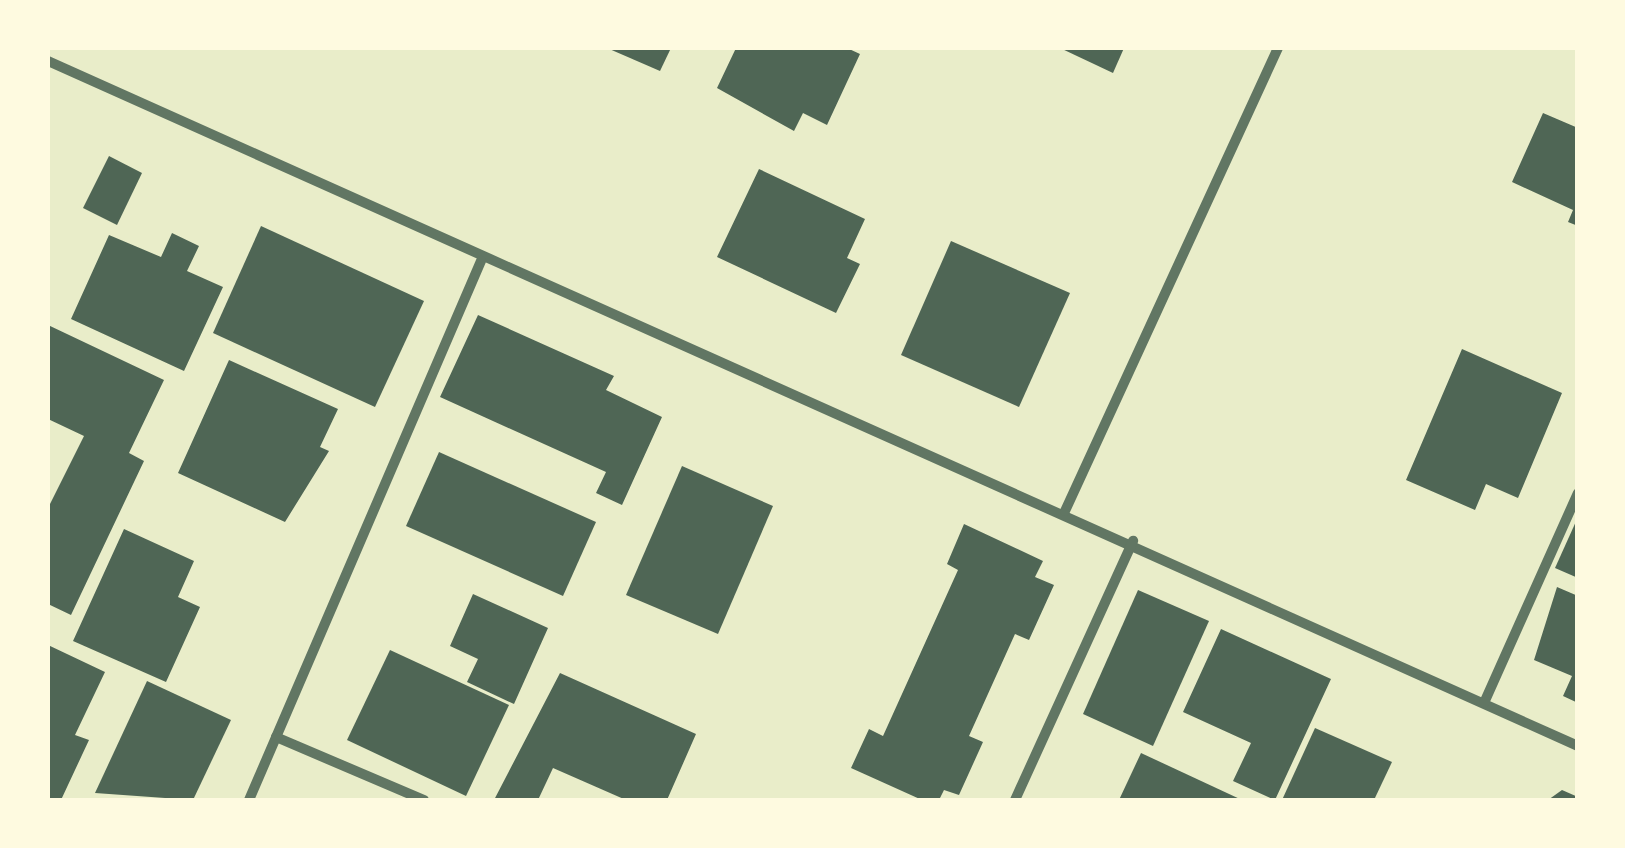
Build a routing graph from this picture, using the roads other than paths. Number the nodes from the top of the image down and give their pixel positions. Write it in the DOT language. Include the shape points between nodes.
graph roads {
  1 [pos="1278,48"];
  2 [pos="48,61"];
  3 [pos="481,261"];
  4 [pos="1578,493"];
  5 [pos="1065,511"];
  6 [pos="1133,541"];
  7 [pos="1484,703"];
  8 [pos="276,737"];
  9 [pos="1578,746"];
  10 [pos="249,800"];
  11 [pos="424,800"];
  12 [pos="1014,800"];
  1 -- 5 [label="street"];
  2 -- 3 [label="street"];
  3 -- 5 [label="street"];
  3 -- 8 [label="street"];
  4 -- 7 [label="street"];
  5 -- 6 [label="street"];
  6 -- 7 [label="street"];
  6 -- 12 [label="street"];
  7 -- 9 [label="street"];
  8 -- 10 [label="street"];
  8 -- 11 [label="street"];
}
